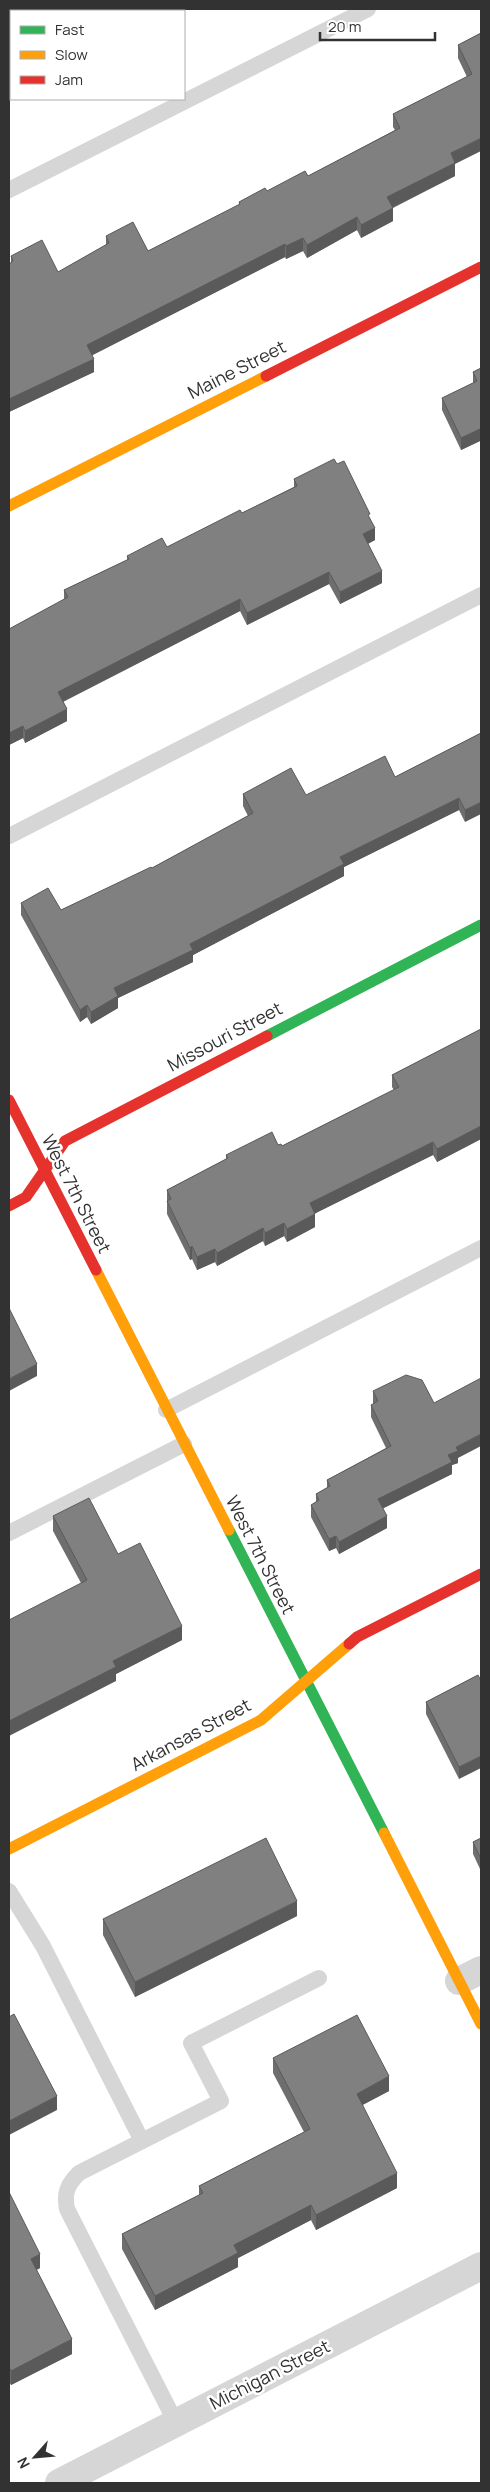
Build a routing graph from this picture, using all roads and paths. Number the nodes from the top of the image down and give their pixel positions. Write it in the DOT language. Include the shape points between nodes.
graph roads {
  1 [pos="368,9"];
  2 [pos="9,190"];
  3 [pos="481,267"];
  4 [pos="9,506"];
  5 [pos="481,595"];
  6 [pos="9,836"];
  7 [pos="481,925"];
  8 [pos="9,1100"];
  9 [pos="44,1170"];
  10 [pos="9,1206"];
  11 [pos="481,1248"];
  12 [pos="166,1410"];
  13 [pos="184,1444"];
  14 [pos="9,1533"];
  15 [pos="481,1574"];
  16 [pos="305,1682"];
  17 [pos="9,1849"];
  18 [pos="9,1891"];
  19 [pos="470,1975"];
  20 [pos="319,1978"];
  21 [pos="481,2024"];
  22 [pos="142,2141"];
  23 [pos="481,2266"];
  24 [pos="176,2423"];
  25 [pos="59,2483"];
  1 -- 2 [label="lane"];
  3 -- 4 [label="street, Maine Street"];
  5 -- 6 [label="lane"];
  7 -- 9 [label="street, Missouri Street" via="65,1141"];
  8 -- 9 [label="street, West 7th Street"];
  9 -- 10 [label="street, Missouri Street" via="26,1197"];
  9 -- 12 [label="street, West 7th Street"];
  11 -- 12 [label="lane"];
  12 -- 13 [label="street, West 7th Street"];
  13 -- 14 [label="lane"];
  13 -- 16 [label="street, West 7th Street"];
  15 -- 16 [label="street, Arkansas Street" via="357,1637"];
  16 -- 17 [label="street, Arkansas Street" via="261,1720"];
  16 -- 19 [label="street, West 7th Street"];
  18 -- 22 [label="lane" via="43,1946"];
  19 -- 21 [label="street, West 7th Street"];
  20 -- 22 [label="lane" via="191,2043 220,2101"];
  22 -- 24 [label="lane" via="79,2173 69,2182 65,2195 67,2209"];
  23 -- 24 [label="street, Michigan Street"];
  24 -- 25 [label="street, Michigan Street"];
}
